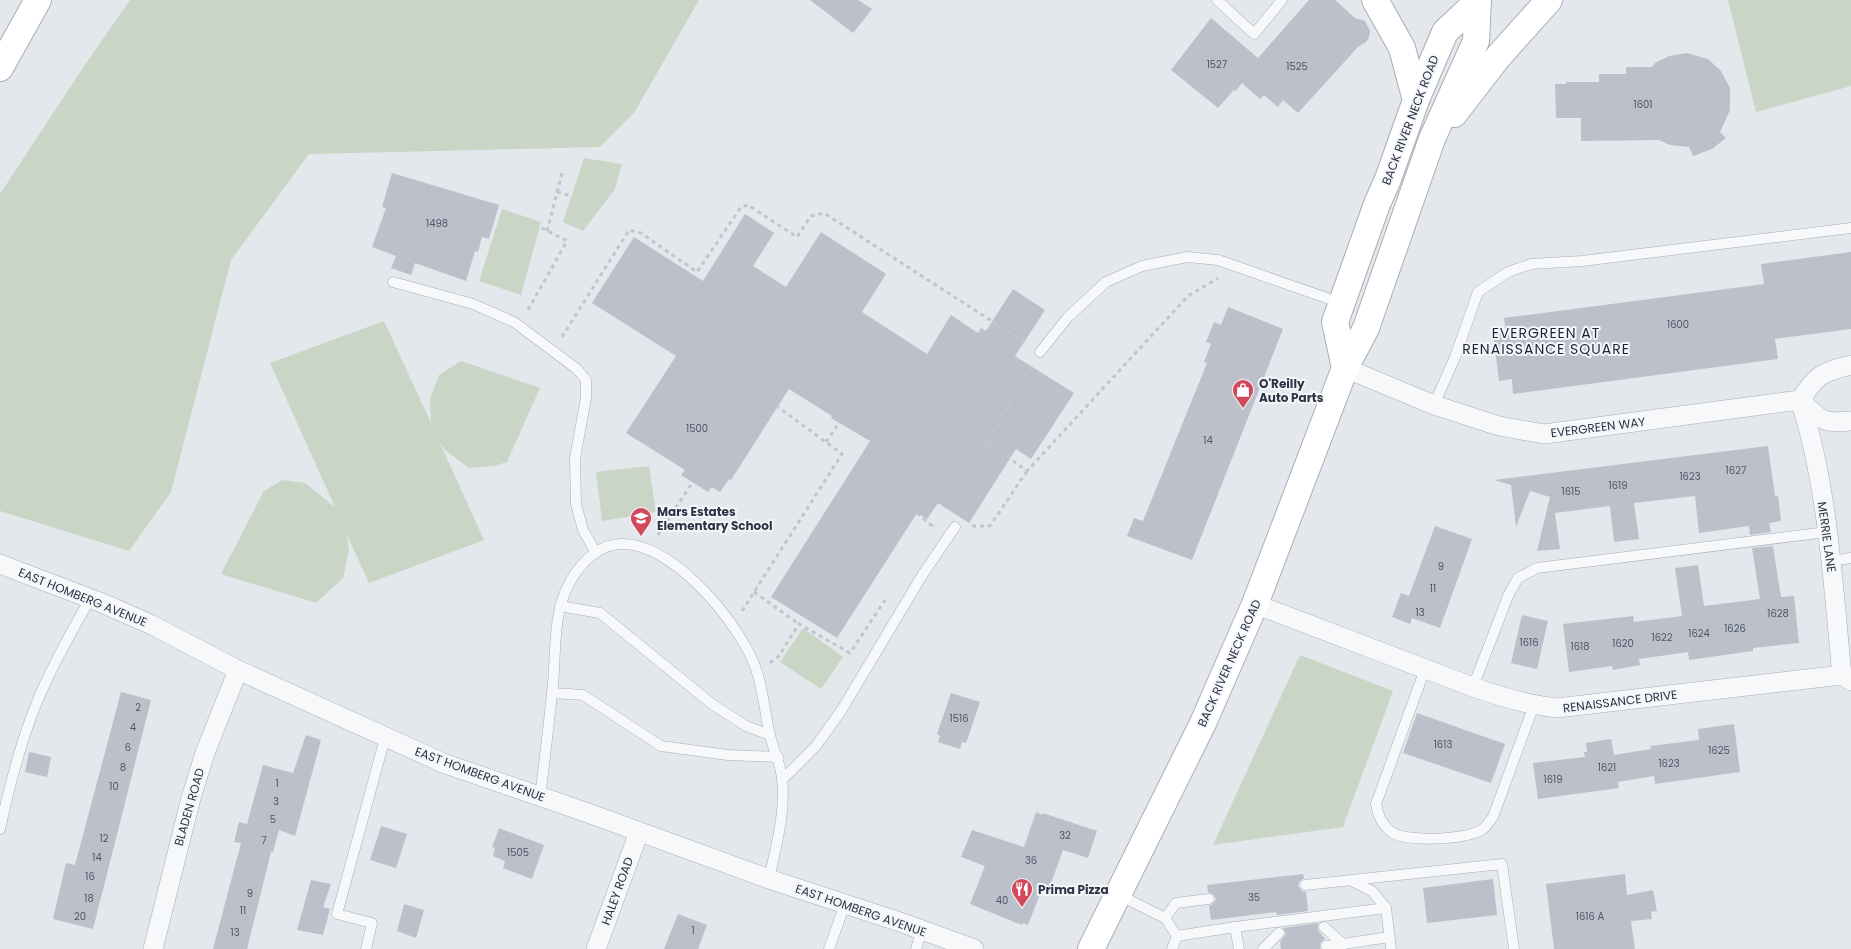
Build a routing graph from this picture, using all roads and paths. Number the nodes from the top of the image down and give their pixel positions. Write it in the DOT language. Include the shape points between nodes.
graph roads {
  1 [pos="38,0"];
  2 [pos="1217,0"];
  3 [pos="1282,0"];
  4 [pos="1375,0"];
  5 [pos="1477,0"];
  6 [pos="1549,0"];
  7 [pos="0,68"];
  8 [pos="1416,100"];
  9 [pos="1432,139"];
  10 [pos="562,174"];
  11 [pos="557,192"];
  12 [pos="572,196"];
  13 [pos="540,227"];
  14 [pos="1851,228"];
  15 [pos="547,231"];
  16 [pos="1237,267"];
  17 [pos="393,282"];
  18 [pos="1342,303"];
  19 [pos="514,322"];
  20 [pos="553,352"];
  21 [pos="1040,352"];
  22 [pos="1851,364"];
  23 [pos="1345,368"];
  24 [pos="1800,400"];
  25 [pos="1434,405"];
  26 [pos="778,407"];
  27 [pos="1851,421"];
  28 [pos="839,423"];
  29 [pos="826,442"];
  30 [pos="987,442"];
  31 [pos="958,448"];
  32 [pos="1027,471"];
  33 [pos="692,482"];
  34 [pos="917,512"];
  35 [pos="955,526"];
  36 [pos="1827,532"];
  37 [pos="927,534"];
  38 [pos="648,551"];
  39 [pos="596,553"];
  40 [pos="1851,558"];
  41 [pos="1831,561"];
  42 [pos="0,564"];
  43 [pos="754,592"];
  44 [pos="890,593"];
  45 [pos="91,597"];
  46 [pos="1255,604"];
  47 [pos="560,606"];
  48 [pos="799,624"];
  49 [pos="732,626"];
  50 [pos="1425,669"];
  51 [pos="238,670"];
  52 [pos="757,672"];
  53 [pos="1846,678"];
  54 [pos="1473,688"];
  55 [pos="552,693"];
  56 [pos="1534,705"];
  57 [pos="770,735"];
  58 [pos="385,738"];
  59 [pos="778,757"];
  60 [pos="782,780"];
  61 [pos="540,796"];
  62 [pos="0,829"];
  63 [pos="639,832"];
  64 [pos="769,879"];
  65 [pos="1351,881"];
  66 [pos="1305,886"];
  67 [pos="1118,895"];
  68 [pos="1209,899"];
  69 [pos="845,904"];
  70 [pos="1386,908"];
  71 [pos="1165,918"];
  72 [pos="1235,926"];
  73 [pos="1324,927"];
  74 [pos="922,930"];
  75 [pos="1279,933"];
  76 [pos="1177,936"];
  77 [pos="1389,937"];
  78 [pos="1326,946"];
  79 [pos="1342,946"];
  80 [pos="153,949"];
  81 [pos="366,949"];
  82 [pos="596,949"];
  83 [pos="829,949"];
  84 [pos="916,949"];
  85 [pos="974,949"];
  86 [pos="1091,949"];
  87 [pos="1172,949"];
  88 [pos="1239,949"];
  89 [pos="1264,949"];
  90 [pos="1391,949"];
  91 [pos="1514,949"];
  1 -- 7 [label="street"];
  2 -- 3 [label="lane" via="1254,34"];
  4 -- 8 [label="street" via="1402,48"];
  5 -- 8 [label="street, BACK RIVER NECK ROAD" via="1445,32"];
  5 -- 9 [label="street, BACK RIVER NECK ROAD" via="1476,41"];
  6 -- 9 [label="street"];
  8 -- 18 [label="street, BACK RIVER NECK ROAD"];
  9 -- 23 [label="street, BACK RIVER NECK ROAD" via="1366,328"];
  10 -- 11 [label="path"];
  11 -- 12 [label="path"];
  11 -- 15 [label="path"];
  13 -- 15 [label="path"];
  14 -- 25 [label="lane" via="1582,261 1532,264 1508,272 1478,292"];
  15 -- 19 [label="path" via="567,241 527,311"];
  16 -- 18 [label="lane"];
  16 -- 21 [label="lane" via="1218,260 1187,257 1142,266 1106,282 1068,317"];
  16 -- 32 [label="path" via="1188,296"];
  17 -- 19 [label="lane" via="473,304"];
  18 -- 23 [label="street, BACK RIVER NECK ROAD" via="1335,322"];
  19 -- 20 [label="lane"];
  20 -- 21 [label="path" via="629,230 641,233 697,272 741,207 748,205 797,237 811,216 824,213"];
  20 -- 39 [label="lane" via="577,369 586,380 586,398 575,458 576,504 583,530"];
  21 -- 30 [label="path"];
  22 -- 24 [label="street" via="1829,370 1816,378"];
  23 -- 25 [label="street, EVERGREEN WAY"];
  23 -- 46 [label="street, BACK RIVER NECK ROAD"];
  24 -- 25 [label="street, EVERGREEN WAY" via="1544,434 1499,426"];
  24 -- 27 [label="street" via="1818,418 1833,423"];
  24 -- 36 [label="street, MERRIE LANE" via="1811,434"];
  26 -- 29 [label="path"];
  28 -- 29 [label="path"];
  29 -- 43 [label="path" via="842,454"];
  30 -- 31 [label="path"];
  30 -- 32 [label="path"];
  32 -- 35 [label="path" via="990,526"];
  33 -- 38 [label="path"];
  34 -- 37 [label="path" via="932,526"];
  35 -- 60 [label="lane" via="841,711 816,746"];
  36 -- 41 [label="street, MERRIE LANE"];
  36 -- 54 [label="lane" via="1537,568 1518,578 1508,596"];
  38 -- 39 [label="lane" via="630,544 612,545"];
  38 -- 49 [label="lane" via="668,560 699,585"];
  39 -- 47 [label="lane" via="579,568"];
  40 -- 41 [label="lane"];
  41 -- 53 [label="street, MERRIE LANE"];
  42 -- 45 [label="street, EAST HOMBERG AVENUE"];
  43 -- 48 [label="path"];
  43 -- 49 [label="path"];
  44 -- 48 [label="path" via="850,653"];
  45 -- 51 [label="street, EAST HOMBERG AVENUE"];
  45 -- 62 [label="lane" via="35,706"];
  46 -- 50 [label="street, RENAISSANCE DRIVE"];
  46 -- 67 [label="street, BACK RIVER NECK ROAD" via="1203,723"];
  47 -- 55 [label="lane"];
  47 -- 57 [label="lane" via="600,613 712,704 746,726"];
  48 -- 52 [label="path" via="779,656"];
  49 -- 52 [label="lane" via="744,642"];
  50 -- 54 [label="street, RENAISSANCE DRIVE"];
  50 -- 56 [label="lane" via="1376,804 1379,818 1391,833 1413,839 1467,835 1483,829 1492,817"];
  51 -- 58 [label="street, EAST HOMBERG AVENUE"];
  51 -- 80 [label="street, BLADEN ROAD" via="202,762"];
  52 -- 57 [label="lane"];
  53 -- 56 [label="street, RENAISSANCE DRIVE" via="1557,708"];
  54 -- 56 [label="street, RENAISSANCE DRIVE"];
  55 -- 59 [label="lane" via="583,695 661,746 728,755"];
  55 -- 61 [label="lane"];
  57 -- 59 [label="lane"];
  58 -- 61 [label="street, EAST HOMBERG AVENUE" via="443,763"];
  58 -- 81 [label="lane" via="337,914 372,923"];
  59 -- 60 [label="lane"];
  60 -- 64 [label="lane" via="782,818"];
  61 -- 63 [label="street, EAST HOMBERG AVENUE"];
  63 -- 64 [label="street, EAST HOMBERG AVENUE"];
  63 -- 82 [label="street, HALEY ROAD"];
  64 -- 69 [label="street, EAST HOMBERG AVENUE"];
  65 -- 66 [label="lane"];
  65 -- 70 [label="lane" via="1372,891"];
  65 -- 91 [label="lane" via="1502,864"];
  67 -- 71 [label="lane"];
  67 -- 86 [label="street, BACK RIVER NECK ROAD"];
  68 -- 71 [label="lane" via="1176,903"];
  69 -- 74 [label="street, EAST HOMBERG AVENUE"];
  69 -- 83 [label="lane"];
  70 -- 72 [label="lane"];
  70 -- 77 [label="lane"];
  71 -- 76 [label="lane"];
  72 -- 76 [label="lane"];
  72 -- 88 [label="lane"];
  73 -- 79 [label="lane"];
  74 -- 84 [label="lane"];
  74 -- 85 [label="street, EAST HOMBERG AVENUE"];
  75 -- 89 [label="lane"];
  76 -- 87 [label="lane"];
  77 -- 79 [label="lane"];
  77 -- 90 [label="lane"];
  78 -- 79 [label="lane"];
}
